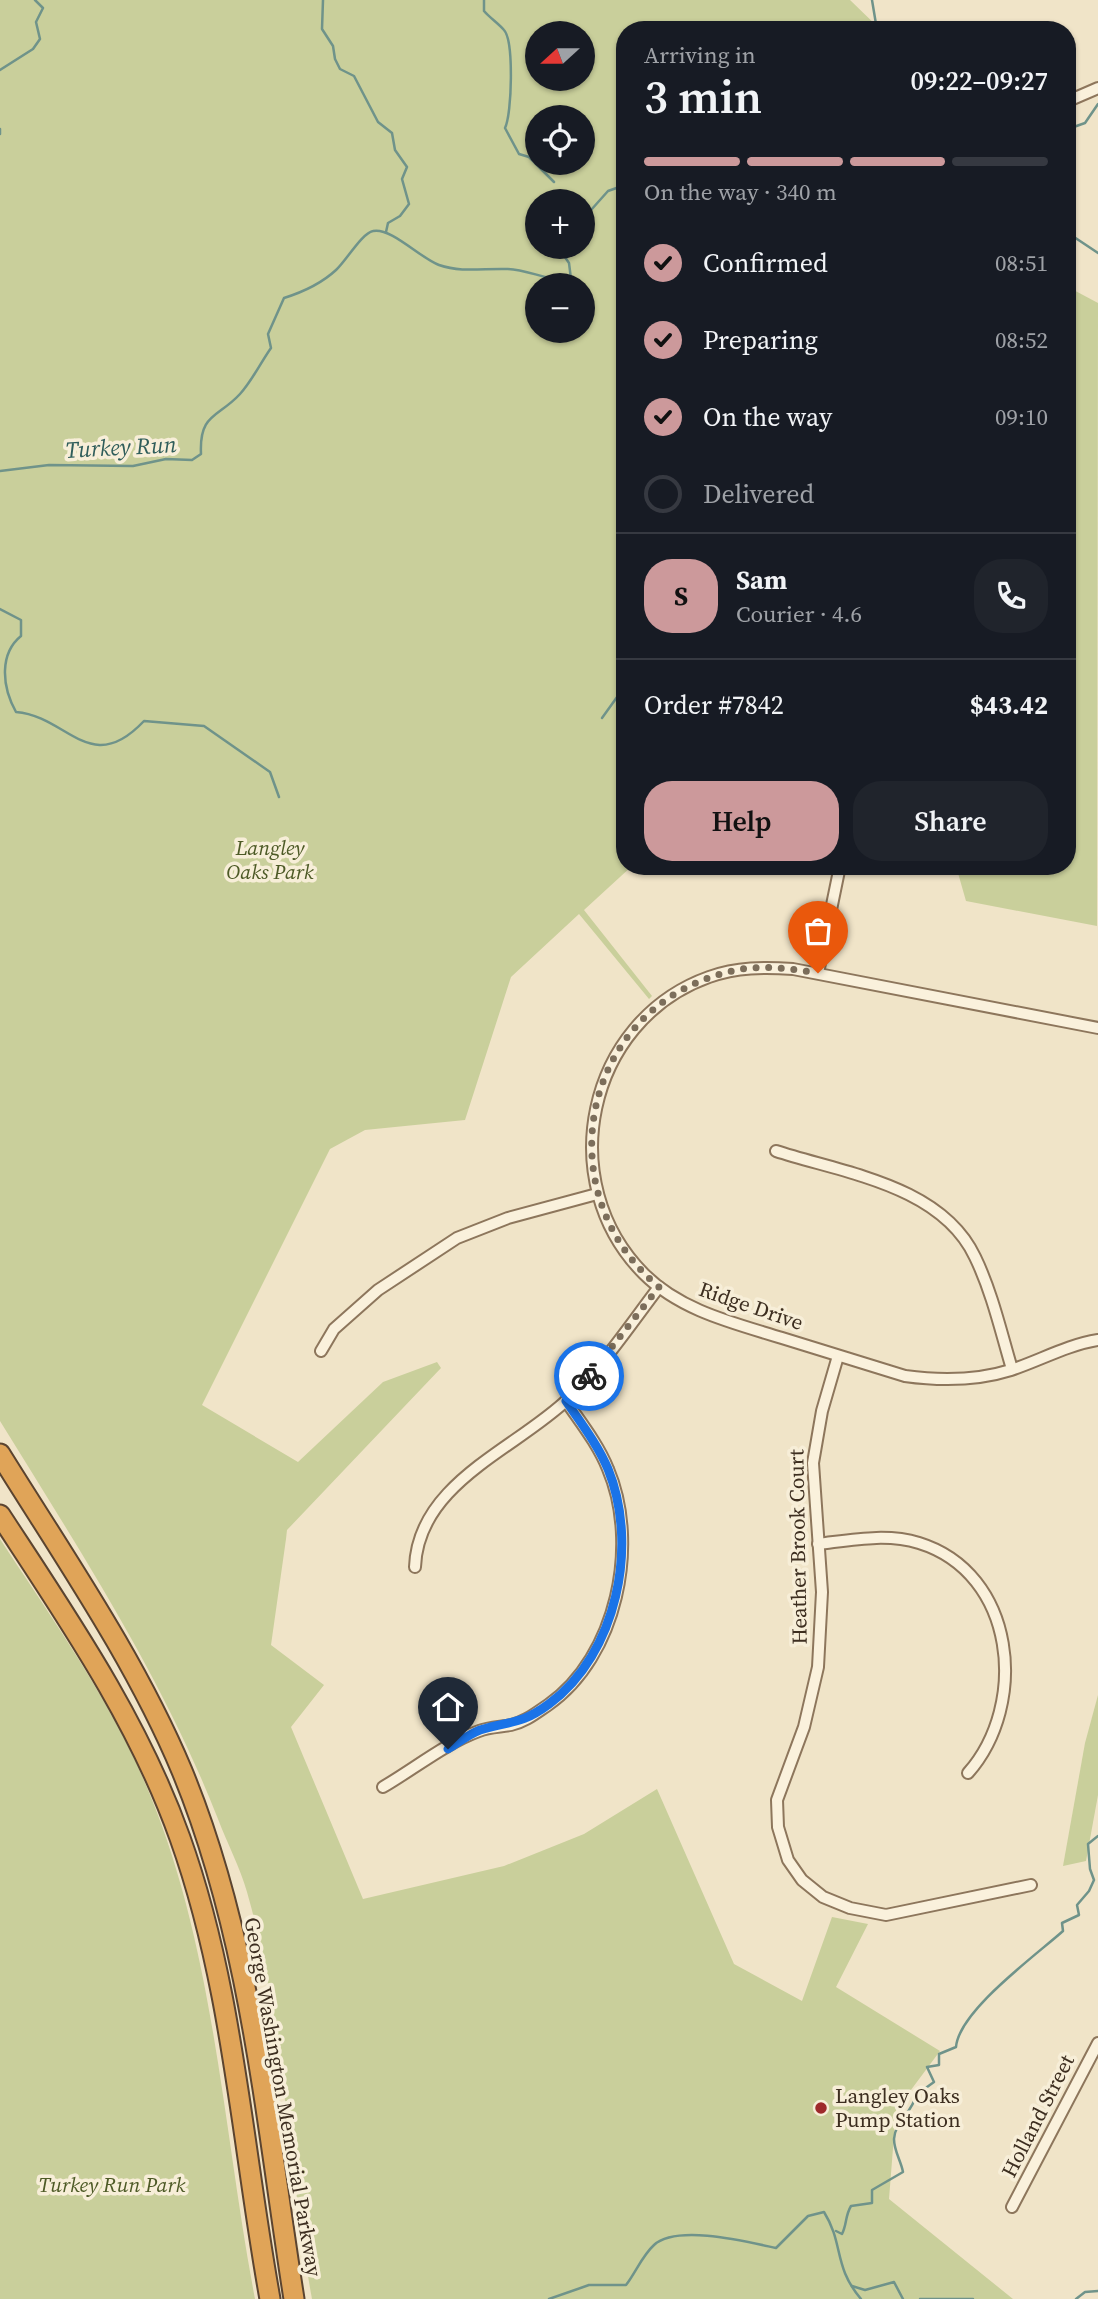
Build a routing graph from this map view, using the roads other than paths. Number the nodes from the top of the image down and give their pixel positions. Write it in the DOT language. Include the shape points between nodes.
graph roads {
  1 [pos="1098,88"];
  2 [pos="1076,98"];
  3 [pos="838,875"];
  4 [pos="818,973"];
  5 [pos="1098,1028"];
  6 [pos="776,1151"];
  7 [pos="597,1194"];
  8 [pos="659,1287"];
  9 [pos="1098,1340"];
  10 [pos="321,1351"];
  11 [pos="838,1356"];
  12 [pos="1012,1369"];
  13 [pos="566,1401"];
  14 [pos="0,1454"];
  15 [pos="0,1516"];
  16 [pos="818,1544"];
  17 [pos="415,1567"];
  18 [pos="968,1773"];
  19 [pos="383,1787"];
  20 [pos="1031,1885"];
  21 [pos="1098,2043"];
  22 [pos="1012,2207"];
  23 [pos="270,2299"];
  24 [pos="294,2299"];
  1 -- 2 [label="street"];
  3 -- 4 [label="street"];
  4 -- 5 [label="street, Ridge Drive"];
  4 -- 7 [label="street, Ridge Drive" via="768,968 728,972 691,985 646,1017 618,1050 595,1108 591,1146"];
  6 -- 12 [label="street" via="903,1192 951,1224 975,1256"];
  7 -- 8 [label="street, Ridge Drive" via="619,1244"];
  7 -- 10 [label="street" via="508,1218 457,1238 378,1290 334,1329"];
  8 -- 11 [label="street, Ridge Drive" via="704,1312"];
  8 -- 13 [label="street"];
  9 -- 12 [label="street, Ridge Drive"];
  11 -- 12 [label="street, Ridge Drive" via="927,1379 971,1378"];
  11 -- 16 [label="street, Heather Brook Court" via="814,1450"];
  13 -- 17 [label="street" via="459,1483 437,1507 421,1532"];
  13 -- 19 [label="street" via="601,1454 620,1514 619,1577 600,1640 585,1665 550,1704 523,1721 480,1730"];
  14 -- 24 [label="highway, George Washington Memorial Parkway" via="148,1700 203,1826 244,1980"];
  15 -- 23 [label="highway, George Washington Memorial Parkway" via="121,1706 179,1836 220,1984"];
  16 -- 18 [label="street" via="887,1537 919,1543 958,1563 987,1597 999,1623 1006,1664 993,1734"];
  16 -- 20 [label="street, Heather Brook Court" via="822,1591 818,1667 804,1727 779,1791 777,1816 782,1843 797,1874 839,1905 886,1914"];
  21 -- 22 [label="street, Holland Street"];
}
